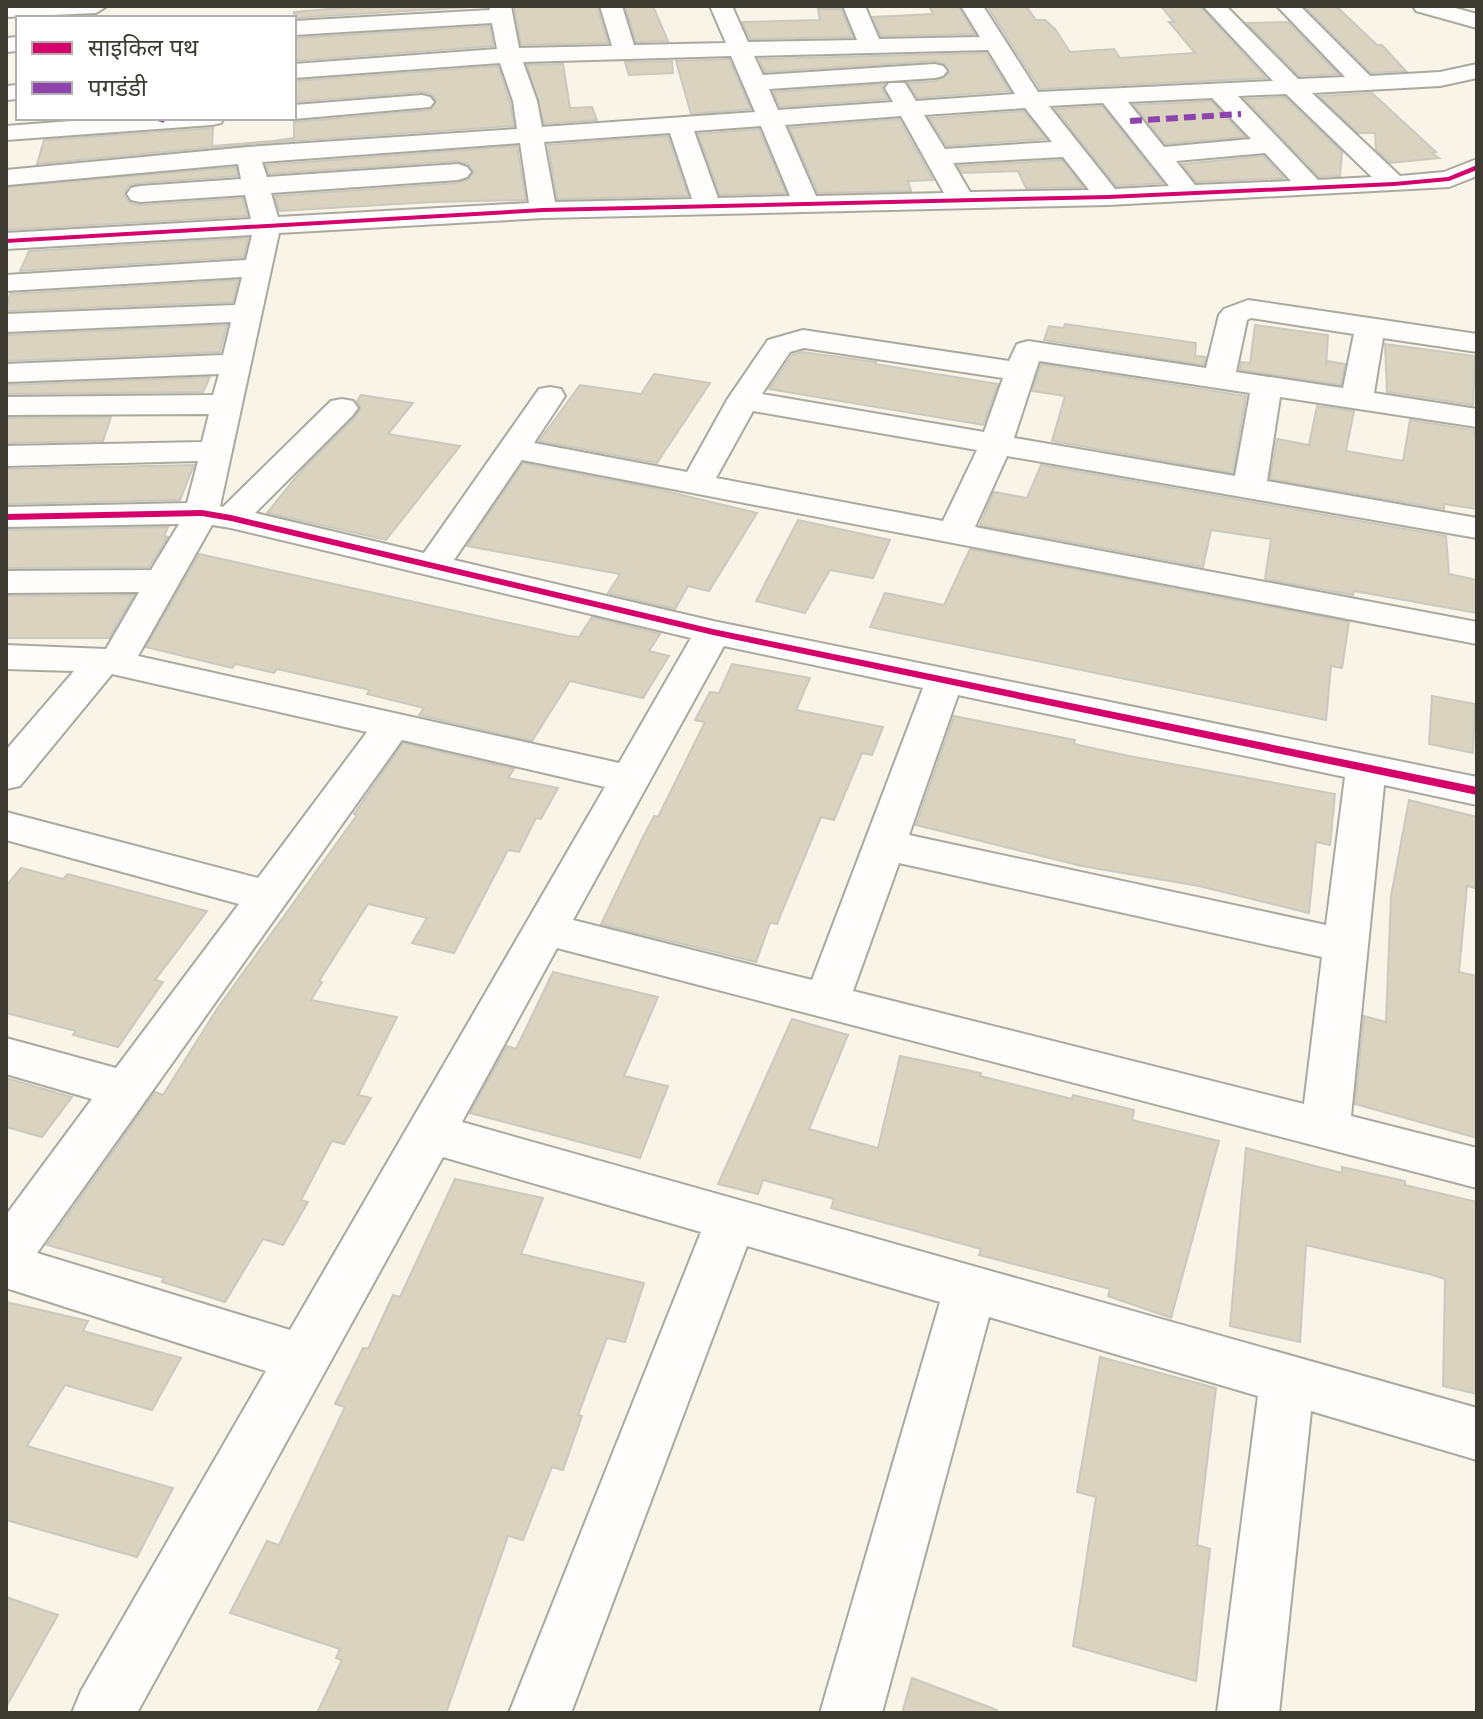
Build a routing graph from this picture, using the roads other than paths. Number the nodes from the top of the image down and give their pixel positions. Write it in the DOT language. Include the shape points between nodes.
graph roads {
  1 [pos="94,6"];
  2 [pos="611,6"];
  3 [pos="972,6"];
  4 [pos="1214,6"];
  5 [pos="1288,6"];
  6 [pos="1424,6"];
  7 [pos="6,10"];
  8 [pos="501,11"];
  9 [pos="856,12"];
  10 [pos="723,13"];
  11 [pos="829,18"];
  12 [pos="755,20"];
  13 [pos="1477,21"];
  14 [pos="296,28"];
  15 [pos="996,43"];
  16 [pos="875,46"];
  17 [pos="737,49"];
  18 [pos="625,52"];
  19 [pos="509,55"];
  20 [pos="1274,69"];
  21 [pos="296,71"];
  22 [pos="1477,71"];
  23 [pos="1014,72"];
  24 [pos="890,74"];
  25 [pos="752,83"];
  26 [pos="1364,83"];
  27 [pos="1293,88"];
  28 [pos="1220,92"];
  29 [pos="1110,96"];
  30 [pos="1031,100"];
  31 [pos="422,102"];
  32 [pos="909,109"];
  33 [pos="296,112"];
  34 [pos="1241,114"];
  35 [pos="768,119"];
  36 [pos="162,120"];
  37 [pos="1130,121"];
  38 [pos="680,125"];
  39 [pos="6,133"];
  40 [pos="530,134"];
  41 [pos="1271,145"];
  42 [pos="1069,149"];
  43 [pos="248,155"];
  44 [pos="1158,155"];
  45 [pos="934,157"];
  46 [pos="1477,167"];
  47 [pos="458,172"];
  48 [pos="8,177"];
  49 [pos="1394,184"];
  50 [pos="255,186"];
  51 [pos="1311,187"];
  52 [pos="1188,193"];
  53 [pos="121,195"];
  54 [pos="1108,197"];
  55 [pos="962,201"];
  56 [pos="707,205"];
  57 [pos="807,205"];
  58 [pos="543,210"];
  59 [pos="267,228"];
  60 [pos="6,241"];
  61 [pos="257,268"];
  62 [pos="6,283"];
  63 [pos="247,313"];
  64 [pos="6,323"];
  65 [pos="1370,326"];
  66 [pos="1477,343"];
  67 [pos="235,364"];
  68 [pos="1021,372"];
  69 [pos="6,373"];
  70 [pos="1219,379"];
  71 [pos="1267,386"];
  72 [pos="550,396"];
  73 [pos="1357,399"];
  74 [pos="743,400"];
  75 [pos="226,404"];
  76 [pos="6,406"];
  77 [pos="342,408"];
  78 [pos="1477,418"];
  79 [pos="996,445"];
  80 [pos="513,449"];
  81 [pos="216,451"];
  82 [pos="6,456"];
  83 [pos="697,483"];
  84 [pos="1249,489"];
  85 [pos="216,516"];
  86 [pos="6,517"];
  87 [pos="1477,528"];
  88 [pos="954,534"];
  89 [pos="433,566"];
  90 [pos="163,581"];
  91 [pos="6,582"];
  92 [pos="713,632"];
  93 [pos="1477,633"];
  94 [pos="6,657"];
  95 [pos="109,661"];
  96 [pos="945,680"];
  97 [pos="392,726"];
  98 [pos="1366,768"];
  99 [pos="6,776"];
  100 [pos="630,779"];
  101 [pos="1477,791"];
  102 [pos="6,826"];
  103 [pos="885,845"];
  104 [pos="268,896"];
  105 [pos="545,929"];
  106 [pos="1346,946"];
  107 [pos="827,1001"];
  108 [pos="6,1056"];
  109 [pos="126,1090"];
  110 [pos="1325,1129"];
  111 [pos="430,1133"];
  112 [pos="1477,1168"];
  113 [pos="731,1220"];
  114 [pos="6,1255"];
  115 [pos="6,1266"];
  116 [pos="970,1289"];
  117 [pos="303,1358"];
  118 [pos="1287,1379"];
  119 [pos="1477,1434"];
  120 [pos="103,1713"];
  121 [pos="540,1713"];
  122 [pos="851,1713"];
  123 [pos="1248,1713"];
  1 -- 7 [label="street"];
  2 -- 18 [label="street"];
  3 -- 15 [label="street"];
  4 -- 20 [label="street"];
  5 -- 26 [label="street"];
  6 -- 13 [label="street"];
  8 -- 14 [label="street"];
  8 -- 19 [label="street"];
  9 -- 11 [label="street"];
  9 -- 16 [label="street"];
  10 -- 12 [label="street"];
  10 -- 17 [label="street"];
  15 -- 16 [label="street"];
  15 -- 23 [label="street"];
  16 -- 17 [label="street"];
  16 -- 24 [label="street"];
  17 -- 18 [label="street"];
  17 -- 25 [label="street"];
  18 -- 19 [label="street"];
  19 -- 21 [label="street"];
  19 -- 40 [label="street"];
  20 -- 23 [label="street"];
  20 -- 27 [label="street"];
  22 -- 26 [label="street" via="1440,79"];
  23 -- 24 [label="street" via="973,68"];
  23 -- 30 [label="street"];
  24 -- 25 [label="street"];
  24 -- 32 [label="street"];
  25 -- 35 [label="street"];
  26 -- 27 [label="street"];
  27 -- 28 [label="street"];
  27 -- 49 [label="street"];
  28 -- 29 [label="street"];
  28 -- 34 [label="street"];
  29 -- 30 [label="street"];
  29 -- 37 [label="street"];
  30 -- 32 [label="street"];
  30 -- 42 [label="street"];
  31 -- 33 [label="street"];
  32 -- 35 [label="street"];
  32 -- 45 [label="street"];
  34 -- 37 [label="street"];
  34 -- 41 [label="street"];
  35 -- 38 [label="street"];
  35 -- 57 [label="street"];
  36 -- 39 [label="street"];
  37 -- 44 [label="street"];
  38 -- 40 [label="street"];
  38 -- 56 [label="street"];
  40 -- 43 [label="street"];
  40 -- 58 [label="street"];
  41 -- 44 [label="street"];
  41 -- 51 [label="street"];
  42 -- 45 [label="street"];
  42 -- 54 [label="street"];
  43 -- 48 [label="street"];
  43 -- 50 [label="street"];
  44 -- 52 [label="street"];
  45 -- 55 [label="street"];
  46 -- 49 [label="street" via="1449,179"];
  47 -- 50 [label="street"];
  49 -- 51 [label="street"];
  50 -- 53 [label="street"];
  50 -- 59 [label="street"];
  51 -- 52 [label="street"];
  52 -- 54 [label="street"];
  54 -- 55 [label="street"];
  55 -- 57 [label="street"];
  56 -- 57 [label="street"];
  56 -- 58 [label="street"];
  58 -- 59 [label="street"];
  59 -- 60 [label="street"];
  59 -- 61 [label="street"];
  61 -- 62 [label="street"];
  61 -- 63 [label="street"];
  63 -- 64 [label="street"];
  63 -- 67 [label="street"];
  65 -- 66 [label="street"];
  65 -- 70 [label="street" via="1256,309 1238,312"];
  65 -- 73 [label="street"];
  67 -- 69 [label="street"];
  67 -- 75 [label="street"];
  68 -- 70 [label="street" via="1028,350"];
  68 -- 74 [label="street" via="803,339 779,346"];
  68 -- 79 [label="street"];
  70 -- 71 [label="street"];
  71 -- 73 [label="street"];
  71 -- 84 [label="street"];
  72 -- 80 [label="street"];
  73 -- 78 [label="street"];
  74 -- 79 [label="street"];
  74 -- 83 [label="street"];
  75 -- 76 [label="street"];
  75 -- 81 [label="street"];
  77 -- 85 [label="street"];
  79 -- 84 [label="street"];
  79 -- 88 [label="street"];
  80 -- 83 [label="street"];
  80 -- 89 [label="street"];
  81 -- 82 [label="street"];
  81 -- 85 [label="street"];
  83 -- 88 [label="street"];
  84 -- 87 [label="street"];
  85 -- 86 [label="street"];
  85 -- 89 [label="street"];
  85 -- 90 [label="street"];
  88 -- 93 [label="street"];
  89 -- 92 [label="street"];
  90 -- 91 [label="street"];
  90 -- 95 [label="street"];
  92 -- 96 [label="street"];
  92 -- 100 [label="street"];
  94 -- 95 [label="street"];
  95 -- 97 [label="street"];
  95 -- 99 [label="street"];
  96 -- 98 [label="street"];
  96 -- 103 [label="street"];
  97 -- 100 [label="street"];
  97 -- 104 [label="street"];
  98 -- 101 [label="street"];
  98 -- 106 [label="street"];
  100 -- 105 [label="street"];
  102 -- 104 [label="street"];
  103 -- 106 [label="street"];
  103 -- 107 [label="street"];
  104 -- 109 [label="street"];
  105 -- 107 [label="street"];
  105 -- 111 [label="street"];
  106 -- 110 [label="street"];
  107 -- 110 [label="street"];
  108 -- 109 [label="street"];
  109 -- 114 [label="street"];
  110 -- 112 [label="street"];
  111 -- 113 [label="street"];
  111 -- 117 [label="street"];
  113 -- 116 [label="street"];
  113 -- 121 [label="street"];
  115 -- 117 [label="street"];
  116 -- 118 [label="street"];
  116 -- 122 [label="street"];
  117 -- 120 [label="street"];
  118 -- 119 [label="street"];
  118 -- 123 [label="street"];
}
